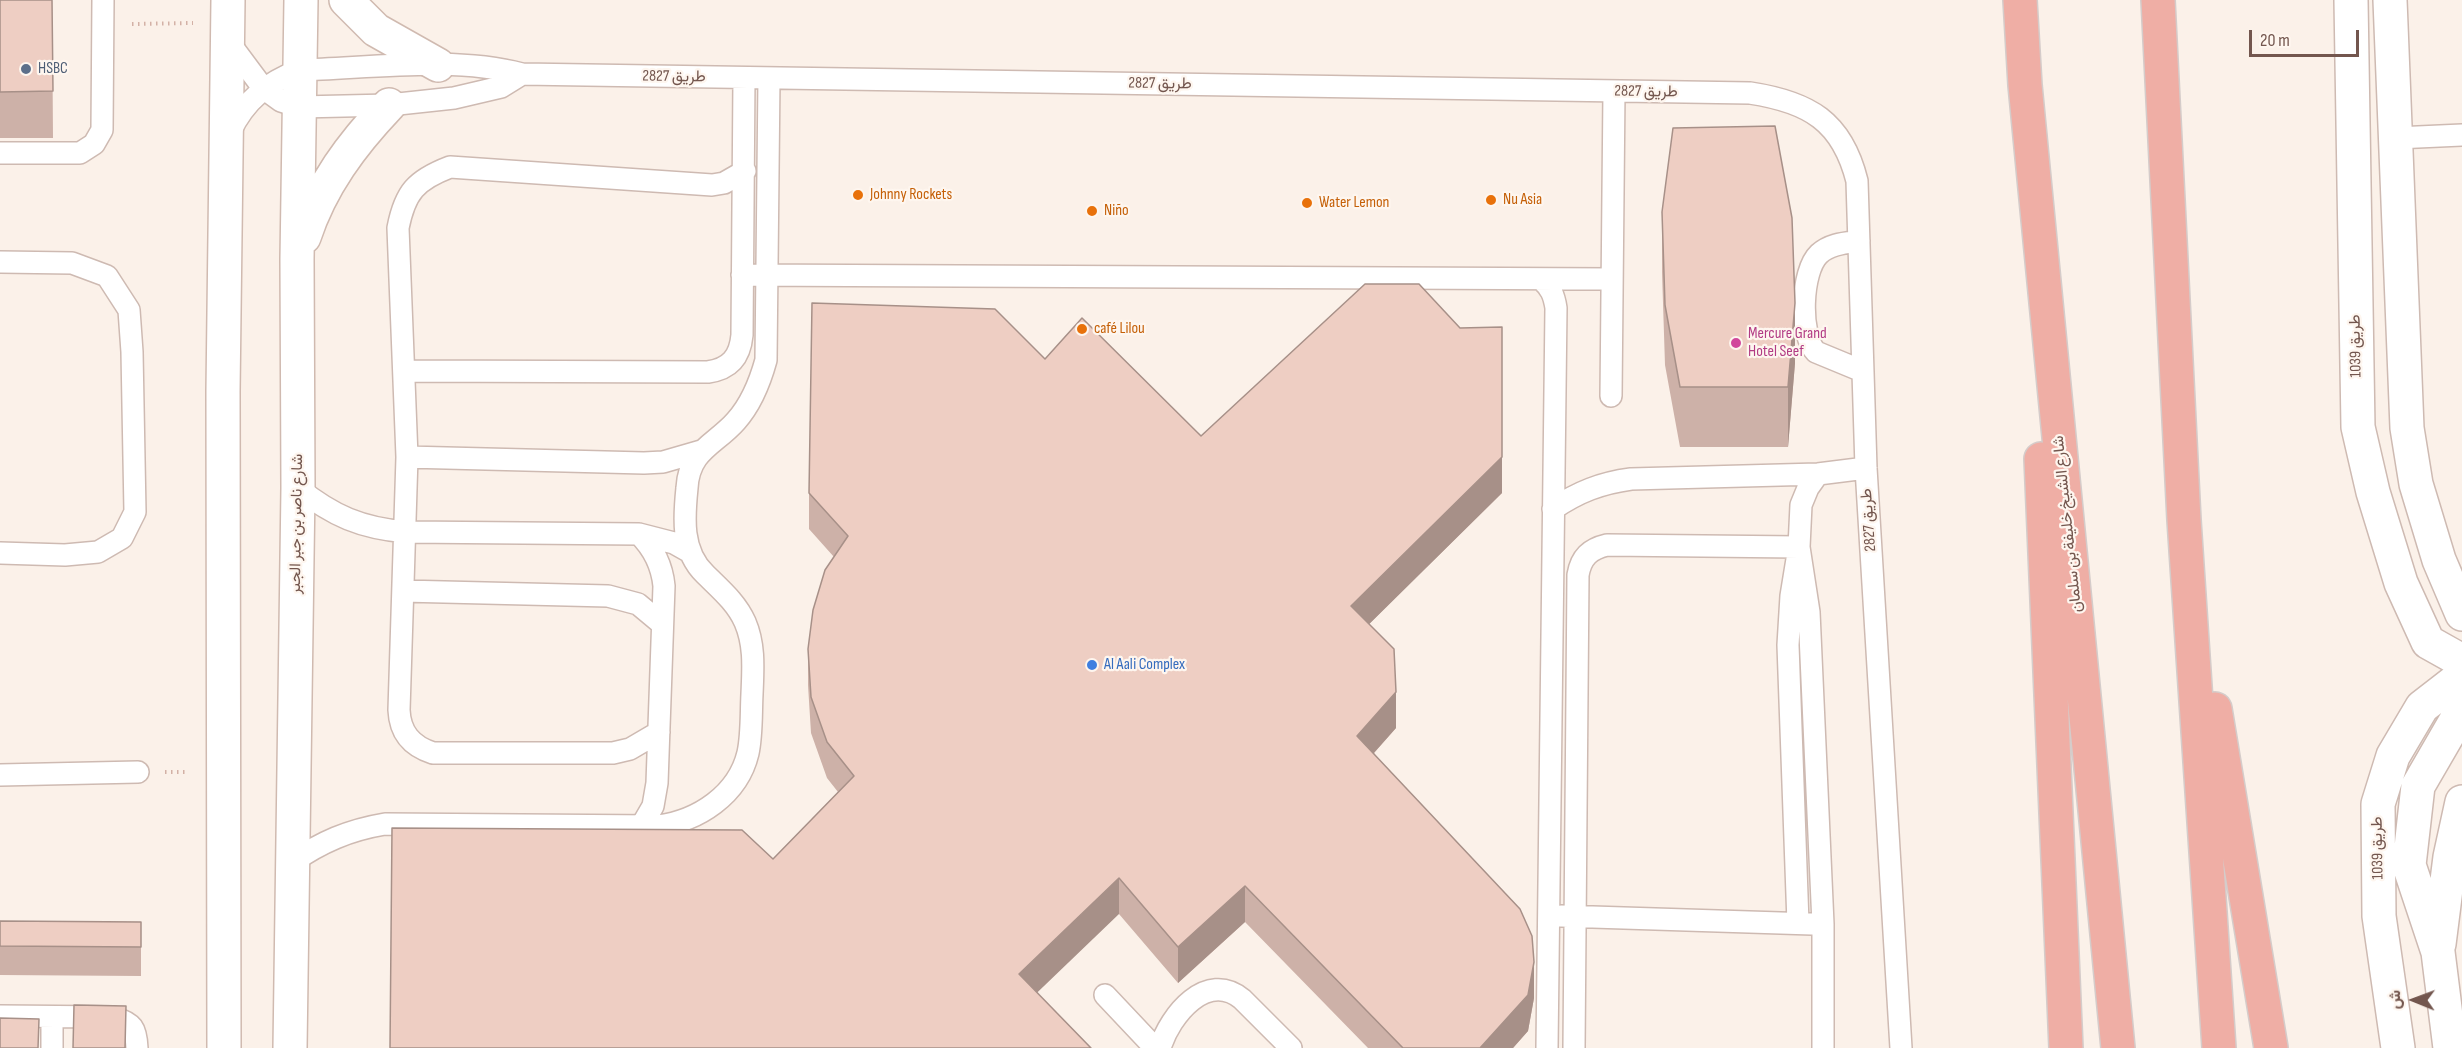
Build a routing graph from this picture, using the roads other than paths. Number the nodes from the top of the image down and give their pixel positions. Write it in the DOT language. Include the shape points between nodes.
graph roads {
  1 [pos="103,0"];
  2 [pos="228,0"];
  3 [pos="301,0"];
  4 [pos="346,0"];
  5 [pos="2020,0"];
  6 [pos="2158,0"];
  7 [pos="2351,0"];
  8 [pos="2390,0"];
  9 [pos="228,41"];
  10 [pos="438,65"];
  11 [pos="300,70"];
  12 [pos="522,74"];
  13 [pos="744,78"];
  14 [pos="769,78"];
  15 [pos="2025,85"];
  16 [pos="263,88"];
  17 [pos="1614,91"];
  18 [pos="389,105"];
  19 [pos="300,107"];
  20 [pos="2462,135"];
  21 [pos="227,138"];
  22 [pos="2396,138"];
  23 [pos="0,153"];
  24 [pos="745,171"];
  25 [pos="1859,241"];
  26 [pos="297,259"];
  27 [pos="0,262"];
  28 [pos="742,275"];
  29 [pos="768,275"];
  30 [pos="1541,279"];
  31 [pos="1612,279"];
  32 [pos="404,371"];
  33 [pos="1862,371"];
  34 [pos="1611,396"];
  35 [pos="701,451"];
  36 [pos="408,457"];
  37 [pos="1866,468"];
  38 [pos="1818,474"];
  39 [pos="298,488"];
  40 [pos="1553,509"];
  41 [pos="2184,520"];
  42 [pos="2428,522"];
  43 [pos="406,532"];
  44 [pos="639,534"];
  45 [pos="1799,547"];
  46 [pos="690,552"];
  47 [pos="2462,552"];
  48 [pos="0,553"];
  49 [pos="403,591"];
  50 [pos="2462,614"];
  51 [pos="662,624"];
  52 [pos="1551,642"];
  53 [pos="1578,643"];
  54 [pos="1788,645"];
  55 [pos="1810,645"];
  56 [pos="2462,661"];
  57 [pos="2462,676"];
  58 [pos="2462,710"];
  59 [pos="1551,727"];
  60 [pos="1577,727"];
  61 [pos="1791,729"];
  62 [pos="1814,729"];
  63 [pos="659,732"];
  64 [pos="138,772"];
  65 [pos="0,775"];
  66 [pos="2462,802"];
  67 [pos="642,825"];
  68 [pos="1550,825"];
  69 [pos="1576,826"];
  70 [pos="1794,830"];
  71 [pos="1819,830"];
  72 [pos="291,863"];
  73 [pos="1549,916"];
  74 [pos="1575,916"];
  75 [pos="1798,923"];
  76 [pos="1822,924"];
  77 [pos="2438,952"];
  78 [pos="1106,995"];
  79 [pos="0,1016"];
  80 [pos="52,1017"];
  81 [pos="52,1048"];
  82 [pos="137,1048"];
  83 [pos="224,1048"];
  84 [pos="290,1048"];
  85 [pos="1155,1048"];
  86 [pos="1160,1048"];
  87 [pos="1291,1048"];
  88 [pos="1547,1048"];
  89 [pos="1574,1048"];
  90 [pos="1823,1048"];
  91 [pos="1901,1048"];
  92 [pos="2066,1048"];
  93 [pos="2118,1048"];
  94 [pos="2219,1048"];
  95 [pos="2271,1048"];
  96 [pos="2398,1048"];
  97 [pos="2450,1048"];
  1 -- 23 [label="lane" via="102,130 94,144 80,153"];
  2 -- 9 [label="main road"];
  3 -- 11 [label="main road, شارع ناصر بن جبر الجبر"];
  4 -- 10 [label="main road" via="376,30"];
  5 -- 15 [label="highway, شارع الشيخ خليفة بن سلمان"];
  6 -- 41 [label="highway"];
  7 -- 56 [label="main road, طريق 1039" via="2358,427 2373,492 2402,583 2428,642"];
  8 -- 22 [label="main road"];
  9 -- 16 [label="lane"];
  9 -- 21 [label="main road"];
  10 -- 11 [label="lane, طريق 2827"];
  10 -- 12 [label="lane, طريق 2827" via="477,65"];
  11 -- 16 [label="lane, طريق 2827"];
  11 -- 19 [label="main road, شارع ناصر بن جبر الجبر"];
  12 -- 13 [label="lane, طريق 2827"];
  12 -- 18 [label="lane" via="501,87 478,94"];
  13 -- 14 [label="lane, طريق 2827"];
  13 -- 24 [label="lane"];
  14 -- 17 [label="lane, طريق 2827"];
  14 -- 29 [label="lane"];
  15 -- 92 [label="highway"];
  15 -- 93 [label="highway, شارع الشيخ خليفة بن سلمان"];
  16 -- 19 [label="lane" via="281,101"];
  16 -- 21 [label="lane, طريق 2827" via="247,103"];
  17 -- 25 [label="lane, طريق 2827" via="1750,93 1793,101 1812,111 1829,124 1852,160 1857,181"];
  17 -- 31 [label="lane"];
  18 -- 19 [label="lane"];
  18 -- 26 [label="main road" via="358,138 332,175 311,215"];
  19 -- 26 [label="main road, شارع ناصر بن جبر الجبر"];
  20 -- 22 [label="lane"];
  21 -- 83 [label="main road"];
  22 -- 42 [label="main road" via="2407,428 2416,484"];
  24 -- 28 [label="lane"];
  24 -- 32 [label="lane" via="712,185 471,167 450,168 430,175 413,188 402,207 398,228"];
  25 -- 33 [label="lane, طريق 2827"];
  25 -- 33 [label="lane" via="1829,247 1812,264 1806,287 1806,331 1816,352"];
  26 -- 39 [label="main road, شارع ناصر بن جبر الجبر"];
  27 -- 48 [label="lane" via="72,263 108,276 129,310 135,512 122,538 98,552"];
  28 -- 29 [label="lane"];
  28 -- 32 [label="lane" via="741,346 737,356 720,370"];
  29 -- 30 [label="lane"];
  29 -- 35 [label="lane" via="767,342 755,393 735,422"];
  30 -- 31 [label="lane"];
  30 -- 40 [label="lane" via="1549,286 1556,309"];
  31 -- 34 [label="lane"];
  32 -- 36 [label="lane"];
  33 -- 37 [label="lane, طريق 2827"];
  35 -- 36 [label="lane" via="644,463"];
  35 -- 46 [label="lane" via="688,474 685,524"];
  36 -- 43 [label="lane"];
  37 -- 38 [label="lane"];
  37 -- 91 [label="lane, طريق 2827"];
  38 -- 40 [label="lane" via="1631,479 1609,482 1570,497"];
  38 -- 45 [label="lane" via="1801,505"];
  39 -- 43 [label="lane" via="321,507 348,520 376,529"];
  39 -- 72 [label="main road, شارع ناصر بن جبر الجبر"];
  40 -- 52 [label="lane"];
  41 -- 94 [label="highway"];
  41 -- 95 [label="highway"];
  42 -- 47 [label="main road"];
  42 -- 50 [label="main road"];
  43 -- 44 [label="lane"];
  43 -- 49 [label="lane"];
  44 -- 46 [label="lane" via="674,543"];
  44 -- 51 [label="lane" via="654,552 663,574"];
  45 -- 53 [label="lane" via="1596,548 1580,564"];
  45 -- 54 [label="lane"];
  45 -- 55 [label="lane"];
  46 -- 67 [label="lane" via="703,572 726,592 751,640 754,658 748,753 732,787 701,812 673,824"];
  49 -- 51 [label="lane" via="608,596 638,604"];
  49 -- 63 [label="lane" via="400,722 421,749 444,753 605,754 630,749"];
  51 -- 63 [label="lane"];
  52 -- 53 [label="lane"];
  52 -- 59 [label="lane"];
  53 -- 60 [label="lane"];
  54 -- 55 [label="lane"];
  54 -- 61 [label="lane"];
  55 -- 62 [label="lane"];
  57 -- 96 [label="main road, طريق 1039" via="2422,707 2393,756 2378,804 2379,916"];
  58 -- 77 [label="main road" via="2418,786 2409,865"];
  59 -- 60 [label="lane"];
  59 -- 68 [label="lane"];
  60 -- 69 [label="lane"];
  61 -- 62 [label="lane"];
  61 -- 70 [label="lane"];
  62 -- 71 [label="lane"];
  63 -- 67 [label="lane" via="656,795"];
  64 -- 65 [label="lane"];
  66 -- 77 [label="main road" via="2450,857"];
  67 -- 72 [label="lane" via="385,824 336,836"];
  68 -- 69 [label="lane"];
  68 -- 73 [label="lane"];
  69 -- 74 [label="lane"];
  70 -- 71 [label="lane"];
  70 -- 75 [label="lane"];
  71 -- 76 [label="lane"];
  72 -- 84 [label="main road, شارع ناصر بن جبر الجبر"];
  73 -- 74 [label="lane"];
  73 -- 88 [label="lane"];
  74 -- 75 [label="lane"];
  74 -- 89 [label="lane"];
  75 -- 76 [label="lane"];
  76 -- 90 [label="lane"];
  77 -- 97 [label="main road"];
  78 -- 85 [label="lane"];
  79 -- 80 [label="lane"];
  80 -- 81 [label="lane"];
  80 -- 82 [label="lane" via="113,1017 127,1021 137,1032"];
  86 -- 87 [label="lane" via="1166,1032 1191,1001 1210,989 1222,989 1242,999"];
}
